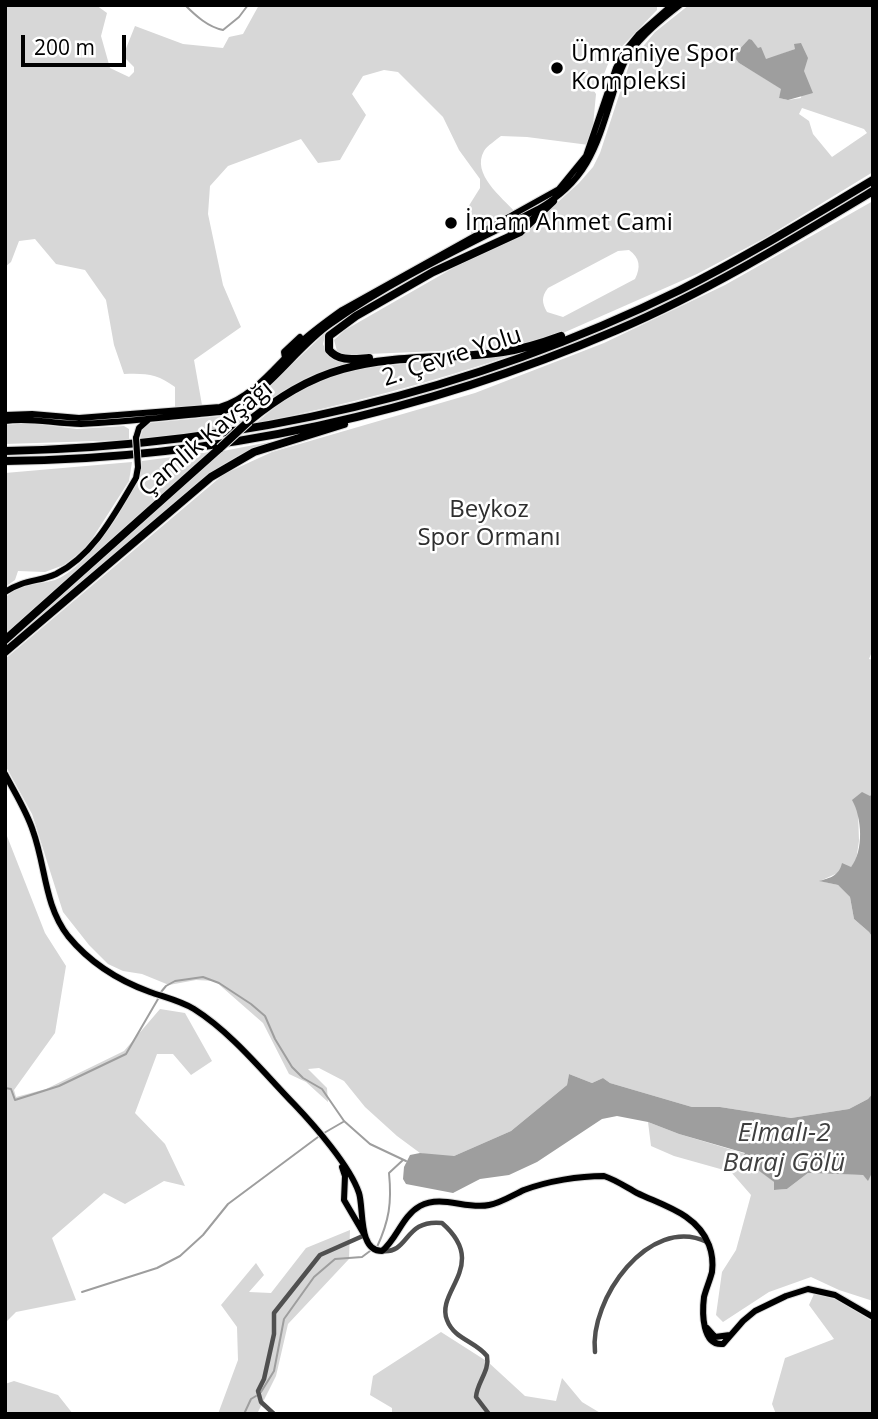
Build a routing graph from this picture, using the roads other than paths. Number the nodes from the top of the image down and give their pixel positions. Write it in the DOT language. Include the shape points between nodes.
graph roads {
  1 [pos="675,6"];
  2 [pos="585,162"];
  3 [pos="873,180"];
  4 [pos="873,191"];
  5 [pos="553,201"];
  6 [pos="513,219"];
  7 [pos="456,248"];
  8 [pos="481,249"];
  9 [pos="314,328"];
  10 [pos="581,334"];
  11 [pos="298,352"];
  12 [pos="287,359"];
  13 [pos="396,359"];
  14 [pos="363,416"];
  15 [pos="134,417"];
  16 [pos="6,418"];
  17 [pos="151,418"];
  18 [pos="60,420"];
  19 [pos="123,420"];
  20 [pos="136,438"];
  21 [pos="5,451"];
  22 [pos="5,461"];
  23 [pos="5,592"];
  24 [pos="19,634"];
  25 [pos="5,640"];
  26 [pos="5,652"];
  27 [pos="5,774"];
  28 [pos="340,1160"];
  29 [pos="365,1235"];
  30 [pos="708,1242"];
  31 [pos="382,1251"];
  32 [pos="873,1317"];
  33 [pos="594,1352"];
  34 [pos="274,1414"];
  35 [pos="489,1414"];
  1 -- 2 [label="main road" via="620,65 600,134"];
  2 -- 5 [label="main road" via="579,176"];
  2 -- 6 [label="main road" via="559,189"];
  3 -- 10 [label="highway, 2. Çevre Yolu" via="747,255"];
  4 -- 14 [label="highway, 2. Çevre Yolu" via="720,281 618,330 437,397"];
  5 -- 6 [label="main road"];
  5 -- 8 [label="highway" via="520,232"];
  6 -- 7 [label="main road"];
  6 -- 8 [label="highway" via="516,230"];
  7 -- 9 [label="main road"];
  7 -- 11 [label="main road" via="329,324"];
  8 -- 13 [label="highway" via="356,316 328,340 329,350 337,357"];
  9 -- 11 [label="main road"];
  9 -- 12 [label="main road"];
  10 -- 13 [label="highway, Çamlık Kavşağı" via="504,352"];
  10 -- 21 [label="highway, 2. Çevre Yolu" via="452,380 301,419 194,438"];
  11 -- 12 [label="main road"];
  12 -- 15 [label="main road" via="233,403"];
  12 -- 17 [label="main road" via="265,385 235,408"];
  13 -- 24 [label="highway, Çamlık Kavşağı, bridge" via="314,379 273,402"];
  14 -- 22 [label="highway, 2. Çevre Yolu" via="196,448"];
  14 -- 24 [label="highway, Çamlık Kavşağı" via="233,463"];
  15 -- 17 [label="main road"];
  15 -- 18 [label="main road"];
  15 -- 19 [label="main road"];
  15 -- 20 [label="main road"];
  16 -- 18 [label="main road" via="32,414"];
  17 -- 20 [label="main road" via="141,425"];
  18 -- 19 [label="main road"];
  19 -- 20 [label="main road"];
  20 -- 23 [label="main road, bridge" via="136,478 92,546 54,575 22,582"];
  24 -- 25 [label="highway"];
  24 -- 26 [label="highway"];
  27 -- 28 [label="main road" via="33,830 49,901 69,937 108,974 198,1012 301,1112"];
  28 -- 29 [label="main road" via="355,1180"];
  28 -- 29 [label="main road" via="344,1200"];
  29 -- 31 [label="main road" via="371,1248"];
  29 -- 34 [label="street" via="320,1255 274,1313 274,1334 258,1391 261,1402"];
  30 -- 31 [label="main road" via="673,1208 604,1176 591,1176 541,1185 487,1206 445,1201 420,1205"];
  30 -- 32 [label="main road" via="712,1270 704,1299 705,1323 715,1337 733,1335 765,1305 808,1289 835,1295"];
  30 -- 33 [label="street" via="678,1237 634,1258 599,1314"];
  31 -- 35 [label="street" via="397,1249 414,1228 432,1222 442,1223 456,1241 462,1268 445,1314 454,1333 487,1356 476,1397"];
}
